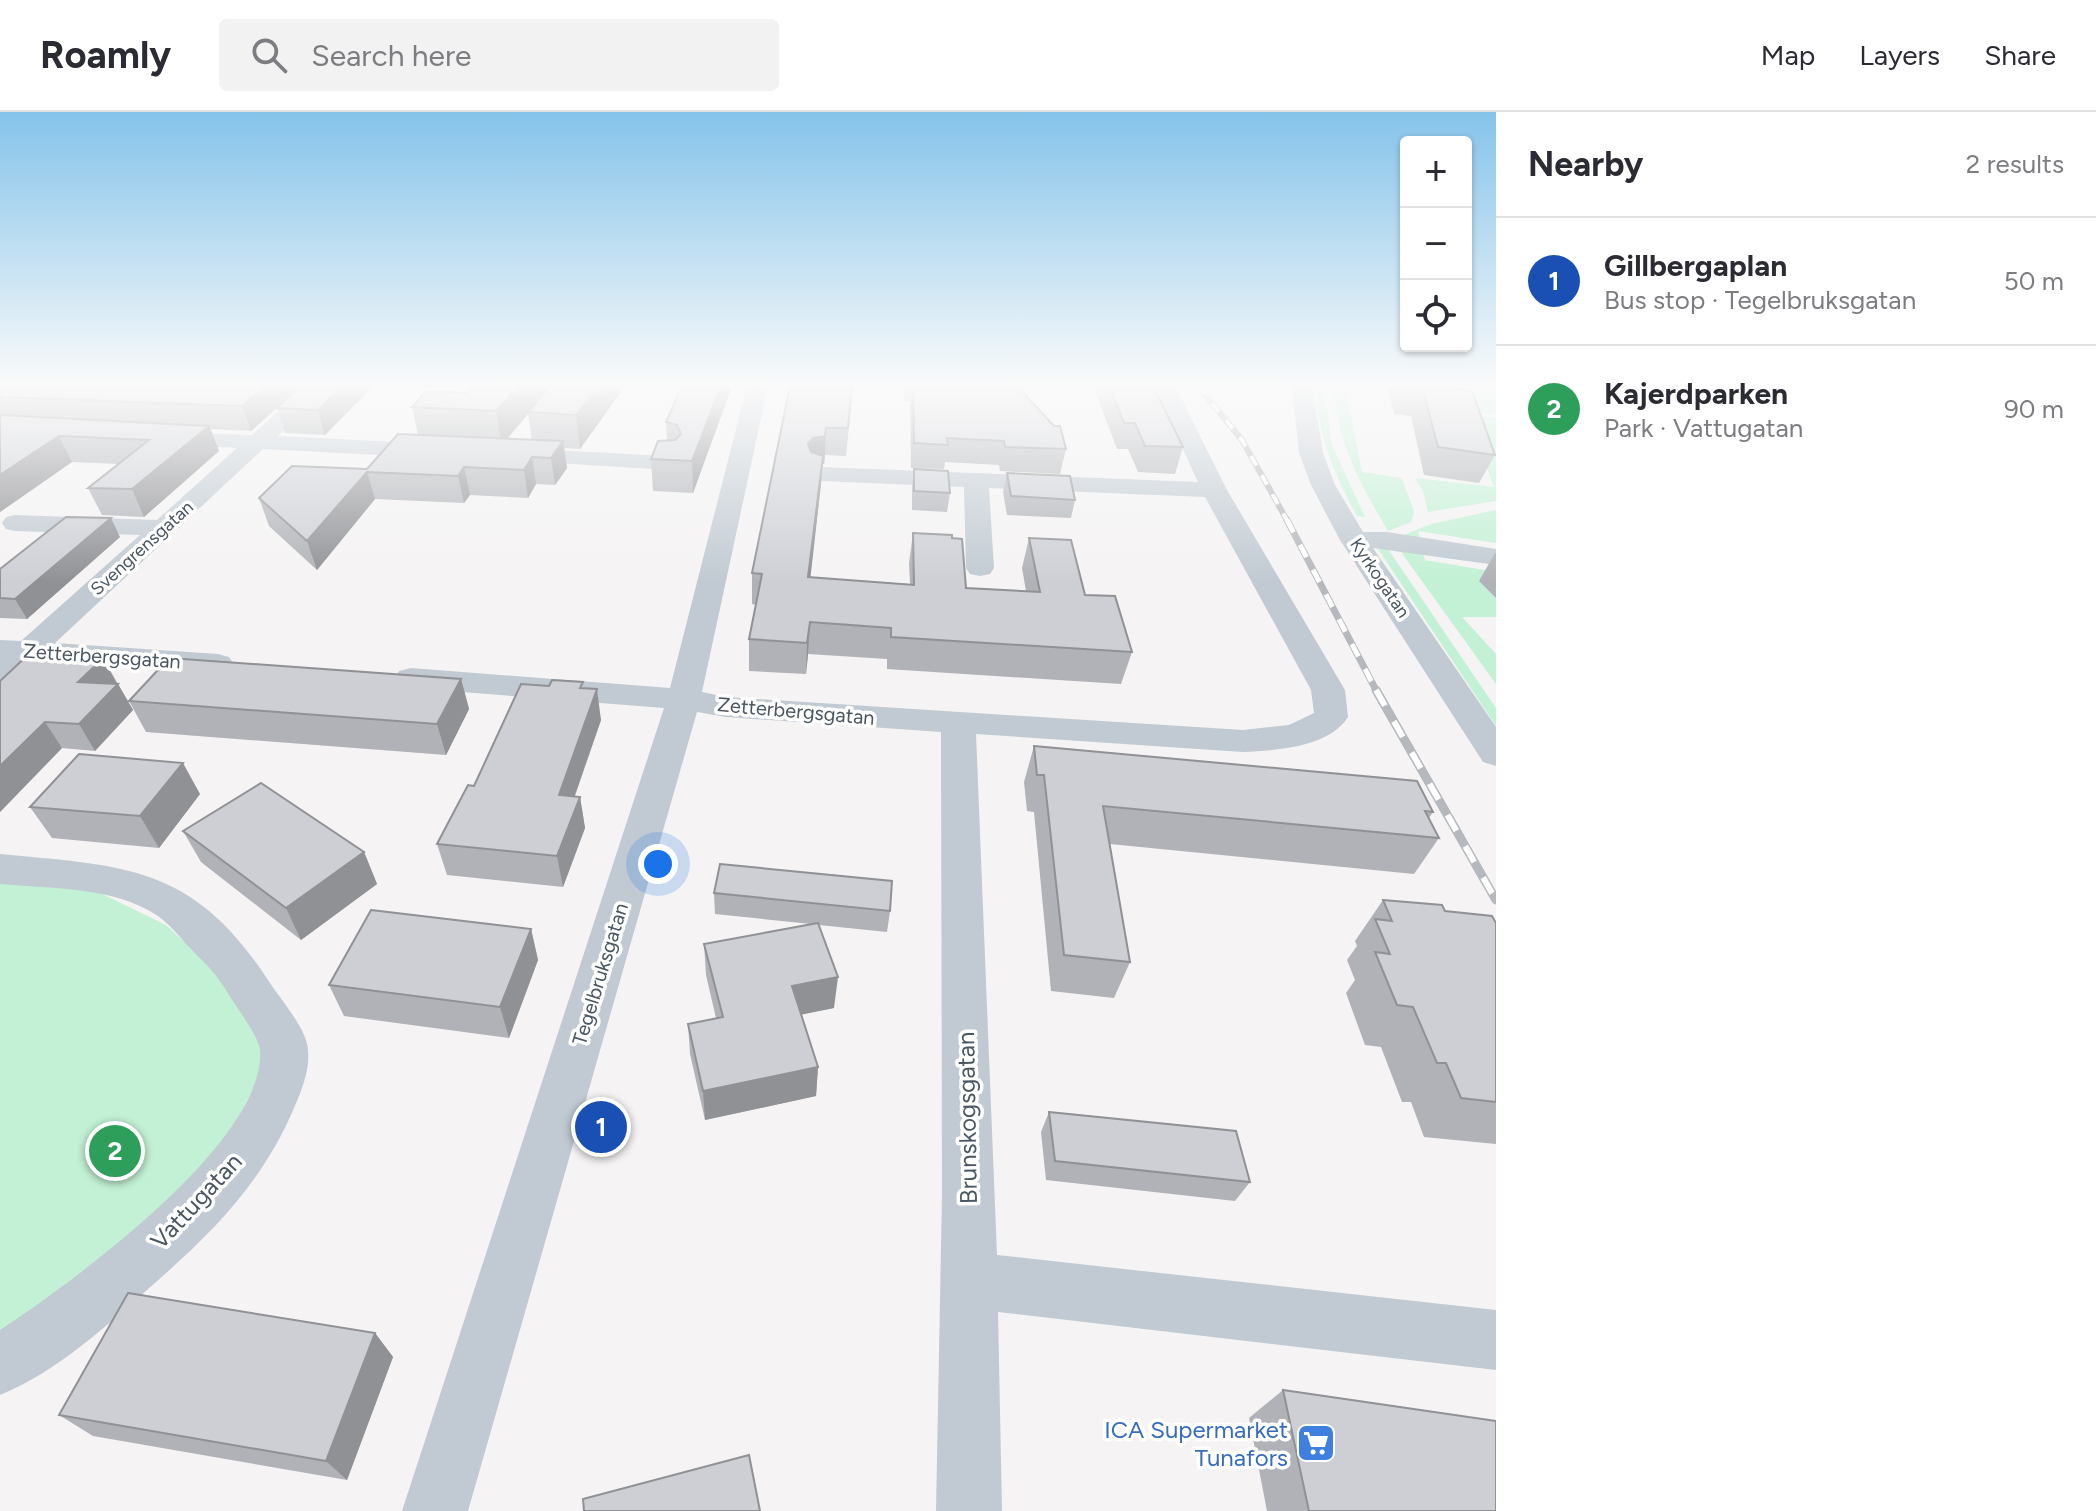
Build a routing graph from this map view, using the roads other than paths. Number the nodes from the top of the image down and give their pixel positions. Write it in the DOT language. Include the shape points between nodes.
graph roads {
  1 [pos="248,451"];
  2 [pos="449,451"];
  3 [pos="505,451"];
  4 [pos="743,451"];
  5 [pos="1195,451"];
  6 [pos="1311,451"];
  7 [pos="462,452"];
  8 [pos="668,463"];
  9 [pos="821,474"];
  10 [pos="976,479"];
  11 [pos="1214,490"];
  12 [pos="15,523"];
  13 [pos="163,528"];
  14 [pos="1354,540"];
  15 [pos="1496,557"];
  16 [pos="980,568"];
  17 [pos="14,650"];
  18 [pos="241,666"];
  19 [pos="379,676"];
  20 [pos="0,677"];
  21 [pos="684,699"];
  22 [pos="958,724"];
  23 [pos="1496,754"];
  24 [pos="0,869"];
  25 [pos="969,1280"];
  26 [pos="1496,1340"];
  27 [pos="0,1365"];
  28 [pos="435,1511"];
  29 [pos="969,1511"];
  1 -- 13 [label="street, Svengrensgatan"];
  2 -- 7 [label="street"];
  3 -- 8 [label="street" via="502,454"];
  4 -- 21 [label="street, Tegelbruksgatan"];
  5 -- 11 [label="street"];
  6 -- 14 [label="street, Kyrkogatan"];
  9 -- 10 [label="street"];
  10 -- 11 [label="street"];
  10 -- 16 [label="street"];
  11 -- 22 [label="street, Zetterbergsgatan" via="1328,690 1331,717 1299,734 1243,741"];
  12 -- 13 [label="street"];
  13 -- 17 [label="street, Svengrensgatan"];
  14 -- 15 [label="street"];
  14 -- 23 [label="street, Kyrkogatan"];
  17 -- 18 [label="street, Zetterbergsgatan"];
  17 -- 20 [label="street, Svengrensgatan"];
  19 -- 21 [label="street, Zetterbergsgatan"];
  21 -- 22 [label="street, Zetterbergsgatan" via="726,707"];
  21 -- 28 [label="street, Tegelbruksgatan"];
  22 -- 25 [label="street, Brunskogsgatan"];
  24 -- 27 [label="street, Vattugatan" via="113,880 175,906 233,964 284,1045 280,1084 258,1133 224,1178 182,1223 73,1316"];
  25 -- 26 [label="street"];
  25 -- 29 [label="street, Brunskogsgatan"];
}
